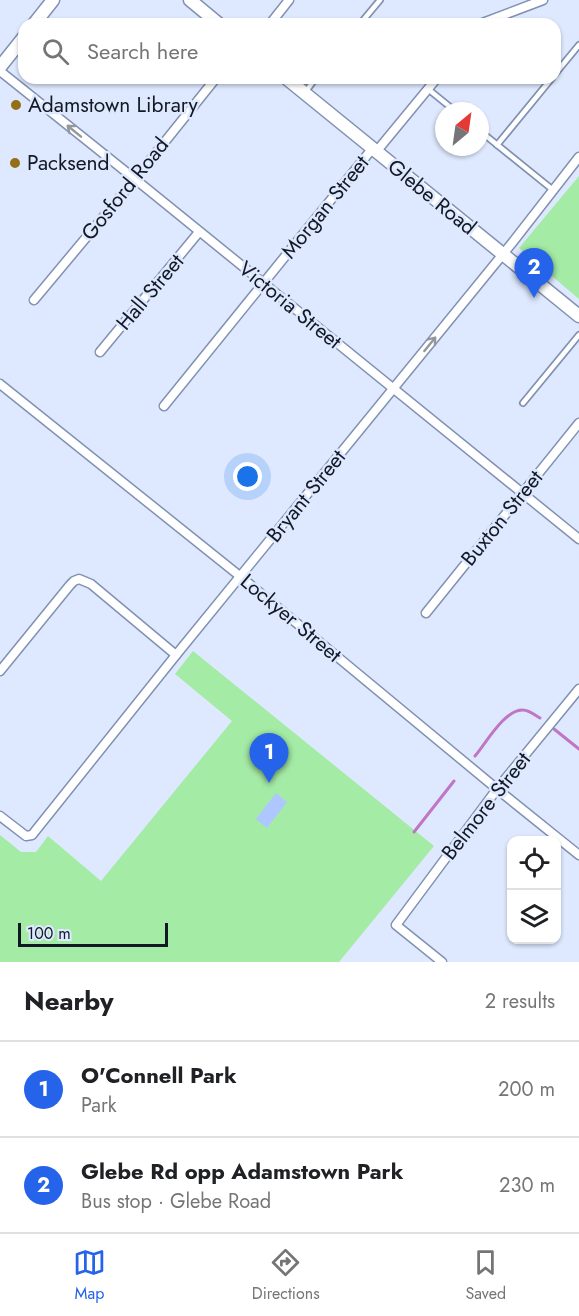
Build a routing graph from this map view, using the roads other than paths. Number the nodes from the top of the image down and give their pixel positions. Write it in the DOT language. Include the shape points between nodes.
graph roads {
  1 [pos="53,0"];
  2 [pos="190,0"];
  3 [pos="289,0"];
  4 [pos="380,0"];
  5 [pos="538,1"];
  6 [pos="39,18"];
  7 [pos="212,18"];
  8 [pos="275,18"];
  9 [pos="365,18"];
  10 [pos="495,18"];
  11 [pos="18,45"];
  12 [pos="579,45"];
  13 [pos="561,67"];
  14 [pos="0,69"];
  15 [pos="18,84"];
  16 [pos="18,84"];
  17 [pos="211,84"];
  18 [pos="293,84"];
  19 [pos="311,84"];
  20 [pos="432,84"];
  21 [pos="547,84"];
  22 [pos="428,89"];
  23 [pos="304,93"];
  24 [pos="444,102"];
  25 [pos="489,138"];
  26 [pos="497,145"];
  27 [pos="374,150"];
  28 [pos="579,157"];
  29 [pos="135,179"];
  30 [pos="553,190"];
  31 [pos="199,232"];
  32 [pos="503,254"];
  33 [pos="264,284"];
  34 [pos="34,300"];
  35 [pos="579,316"];
  36 [pos="579,335"];
  37 [pos="100,352"];
  38 [pos="0,384"];
  39 [pos="393,389"];
  40 [pos="523,403"];
  41 [pos="165,406"];
  42 [pos="579,423"];
  43 [pos="522,493"];
  44 [pos="579,539"];
  45 [pos="241,577"];
  46 [pos="426,613"];
  47 [pos="176,655"];
  48 [pos="0,671"];
  49 [pos="579,689"];
  50 [pos="497,789"];
  51 [pos="0,816"];
  52 [pos="579,855"];
  53 [pos="442,962"];
  1 -- 6 [label="main road"];
  2 -- 7 [label="main road"];
  3 -- 8 [label="street"];
  4 -- 9 [label="lane"];
  5 -- 10 [label="street"];
  11 -- 14 [label="main road"];
  12 -- 13 [label="lane"];
  16 -- 14 [label="street, Victoria Street, one-way"];
  29 -- 15 [label="street, Victoria Street, one-way"];
  17 -- 29 [label="street, Gosford Road"];
  18 -- 23 [label="main road, Glebe Road"];
  19 -- 23 [label="lane"];
  20 -- 22 [label="street, Morgan Street"];
  21 -- 26 [label="lane"];
  22 -- 24 [label="lane"];
  22 -- 27 [label="street, Morgan Street"];
  23 -- 27 [label="main road, Glebe Road"];
  25 -- 26 [label="lane"];
  26 -- 30 [label="lane"];
  27 -- 32 [label="main road, Glebe Road"];
  27 -- 33 [label="street, Morgan Street"];
  28 -- 30 [label="street, Bryant Street"];
  29 -- 31 [label="street, Victoria Street"];
  29 -- 34 [label="street, Gosford Road"];
  30 -- 32 [label="street, Bryant Street"];
  31 -- 33 [label="street, Victoria Street"];
  31 -- 37 [label="street, Hall Street"];
  32 -- 35 [label="main road, Glebe Road"];
  39 -- 32 [label="street, Bryant Street, one-way"];
  33 -- 39 [label="street, Victoria Street"];
  33 -- 41 [label="street, Morgan Street"];
  36 -- 40 [label="lane"];
  38 -- 45 [label="street, Lockyer Street"];
  39 -- 43 [label="street, Victoria Street"];
  39 -- 45 [label="street, Bryant Street"];
  42 -- 43 [label="street, Buxton Street"];
  43 -- 44 [label="street, Victoria Street"];
  43 -- 46 [label="street, Buxton Street"];
  45 -- 47 [label="street, Bryant Street"];
  45 -- 50 [label="street, Lockyer Street"];
  47 -- 48 [label="street" via="91,584 79,579"];
  47 -- 51 [label="street, Bryant Street" via="32,835 26,836"];
  49 -- 50 [label="street, Belmore Street"];
  50 -- 52 [label="street, Lockyer Street"];
  50 -- 53 [label="street, Belmore Street" via="396,925"];
}
